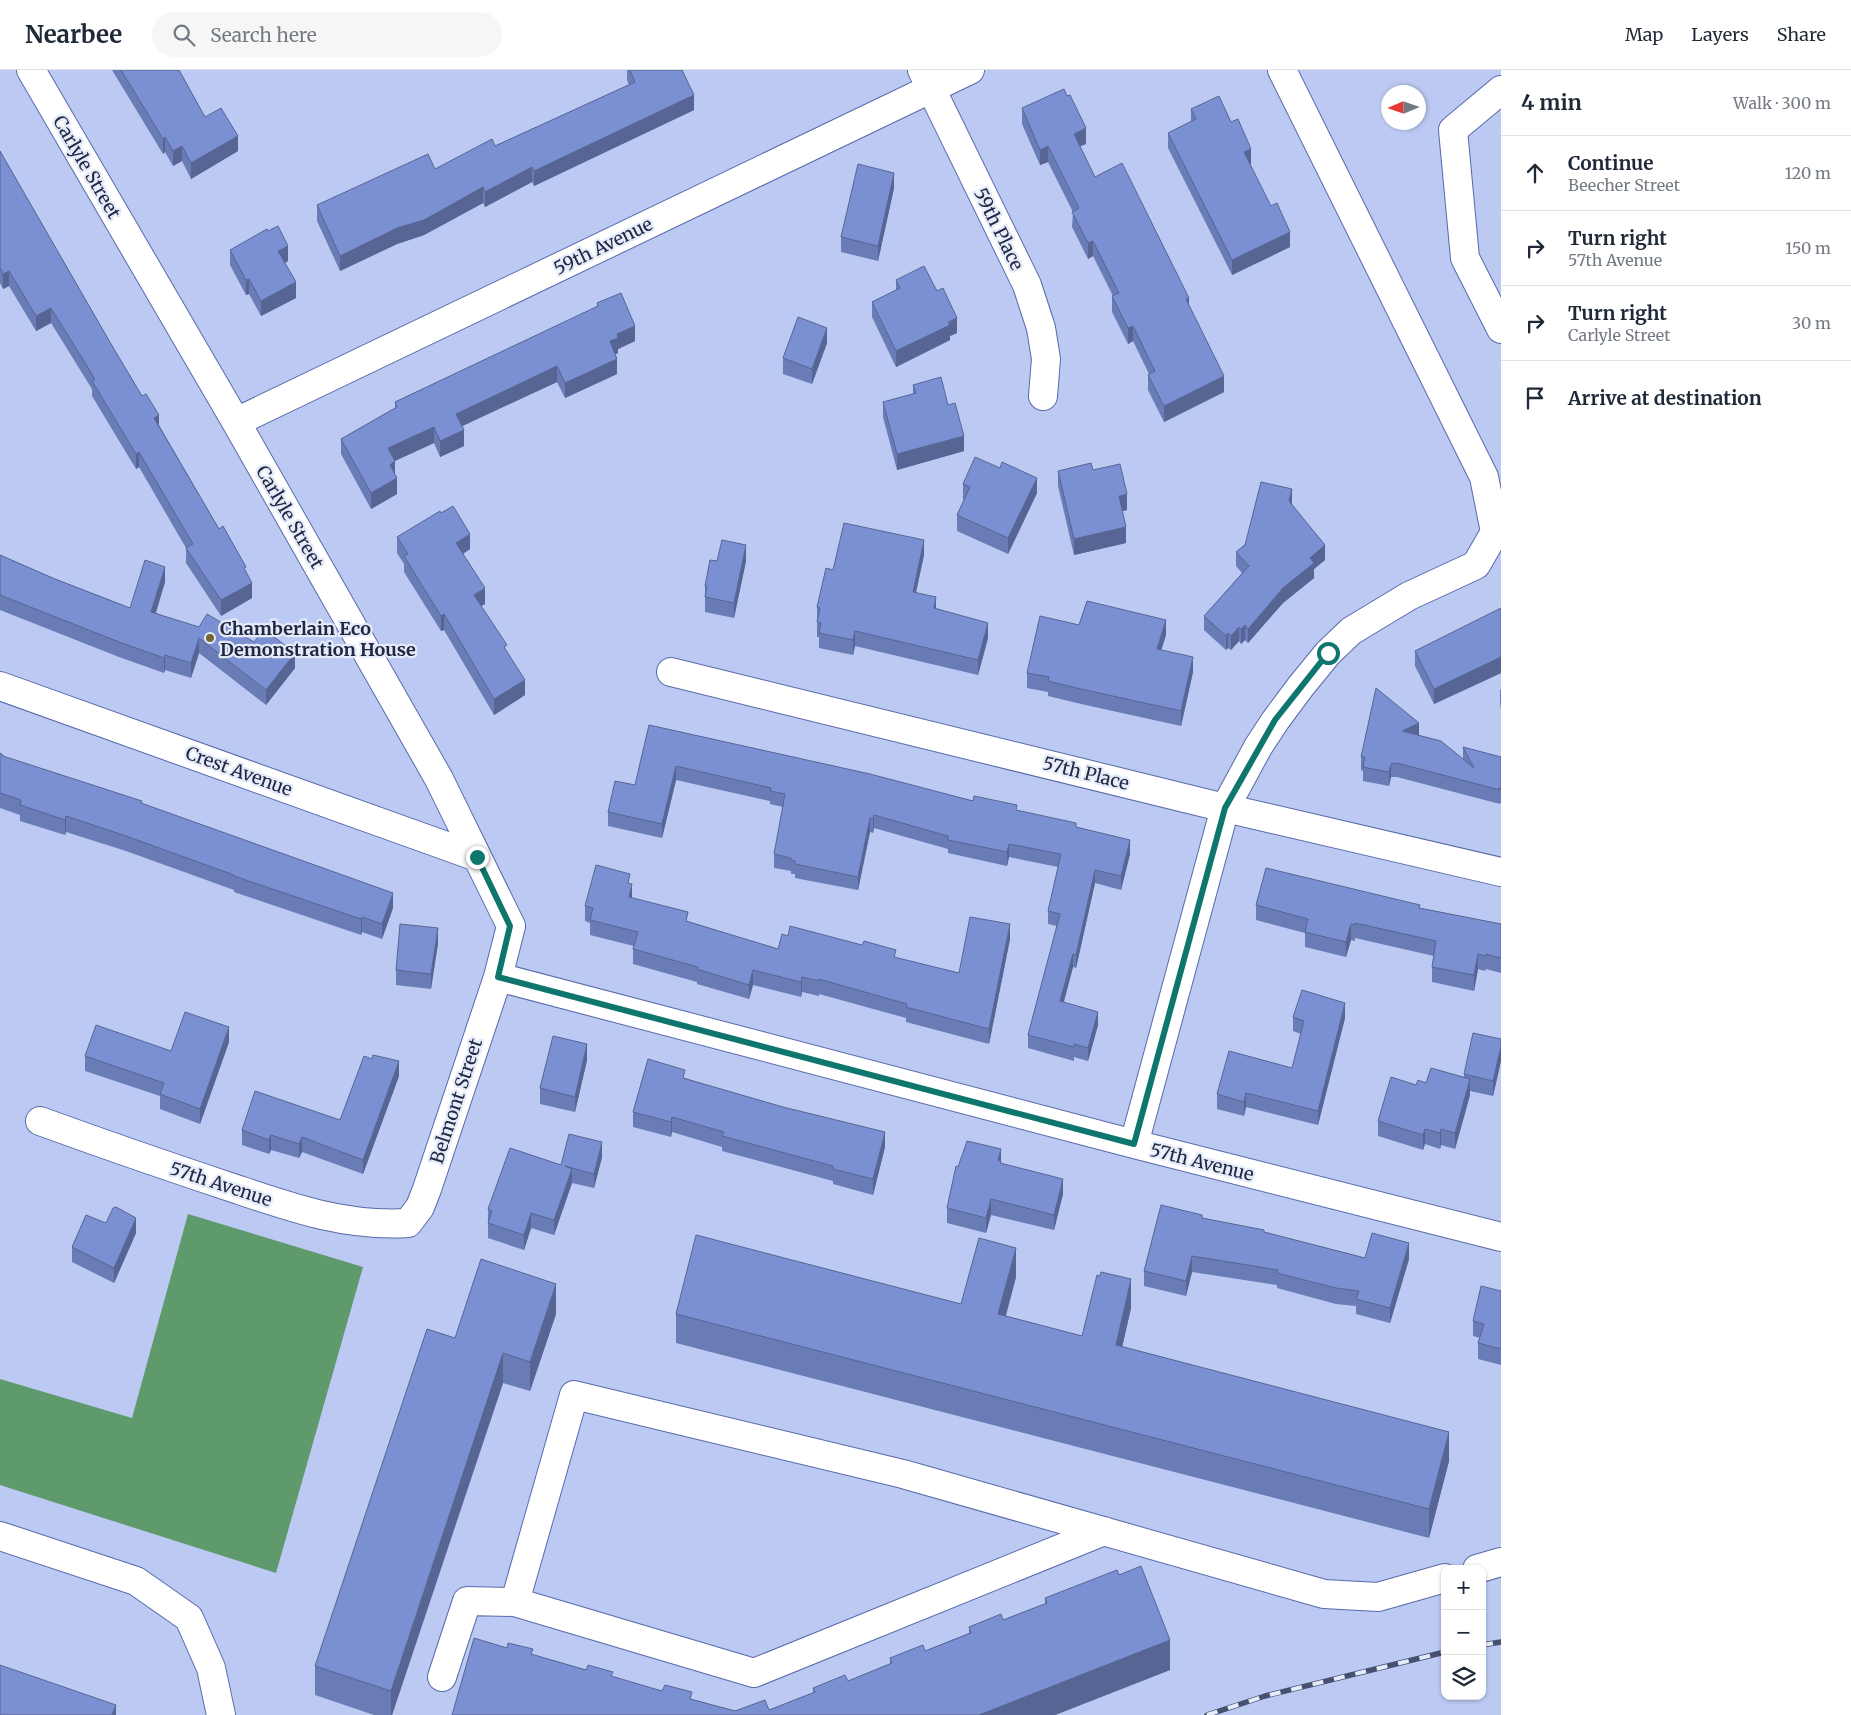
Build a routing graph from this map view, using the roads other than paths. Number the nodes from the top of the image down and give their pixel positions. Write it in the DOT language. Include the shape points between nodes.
graph roads {
  1 [pos="31,70"];
  2 [pos="970,70"];
  3 [pos="1282,70"];
  4 [pos="926,79"];
  5 [pos="1501,90"];
  6 [pos="1501,329"];
  7 [pos="1042,396"];
  8 [pos="236,422"];
  9 [pos="671,672"];
  10 [pos="0,686"];
  11 [pos="1225,808"];
  12 [pos="477,857"];
  13 [pos="1501,872"];
  14 [pos="498,977"];
  15 [pos="40,1121"];
  16 [pos="1134,1144"];
  17 [pos="408,1223"];
  18 [pos="1501,1237"];
  19 [pos="1104,1531"];
  20 [pos="0,1536"];
  21 [pos="1501,1562"];
  22 [pos="1486,1566"];
  23 [pos="1441,1579"];
  24 [pos="515,1602"];
  25 [pos="442,1677"];
  26 [pos="221,1715"];
  1 -- 8 [label="street, Carlyle Street"];
  2 -- 4 [label="street, 59th Avenue"];
  3 -- 11 [label="street" via="1484,477 1495,532 1476,565 1409,596 1351,631 1328,653 1275,720"];
  4 -- 7 [label="street, 59th Place" via="1027,285 1041,328 1046,359"];
  4 -- 8 [label="street, 59th Avenue"];
  5 -- 6 [label="street" via="1453,130 1465,258"];
  8 -- 12 [label="street, Carlyle Street" via="439,779"];
  9 -- 11 [label="street, 57th Place"];
  10 -- 12 [label="street, Crest Avenue"];
  11 -- 13 [label="street, 57th Place"];
  11 -- 16 [label="street"];
  12 -- 14 [label="street, Carlyle Street" via="510,926"];
  14 -- 16 [label="street, 57th Avenue"];
  14 -- 17 [label="street, Belmont Street" via="427,1189 420,1207"];
  15 -- 17 [label="street, 57th Avenue" via="180,1171 336,1219 376,1225"];
  16 -- 18 [label="street, 57th Avenue"];
  19 -- 23 [label="street" via="1338,1596 1378,1597"];
  19 -- 24 [label="street" via="754,1673"];
  19 -- 24 [label="street" via="903,1474 574,1395"];
  20 -- 26 [label="street" via="136,1581 188,1618 211,1668"];
  21 -- 22 [label="street"];
  24 -- 25 [label="street" via="467,1601"];
}
